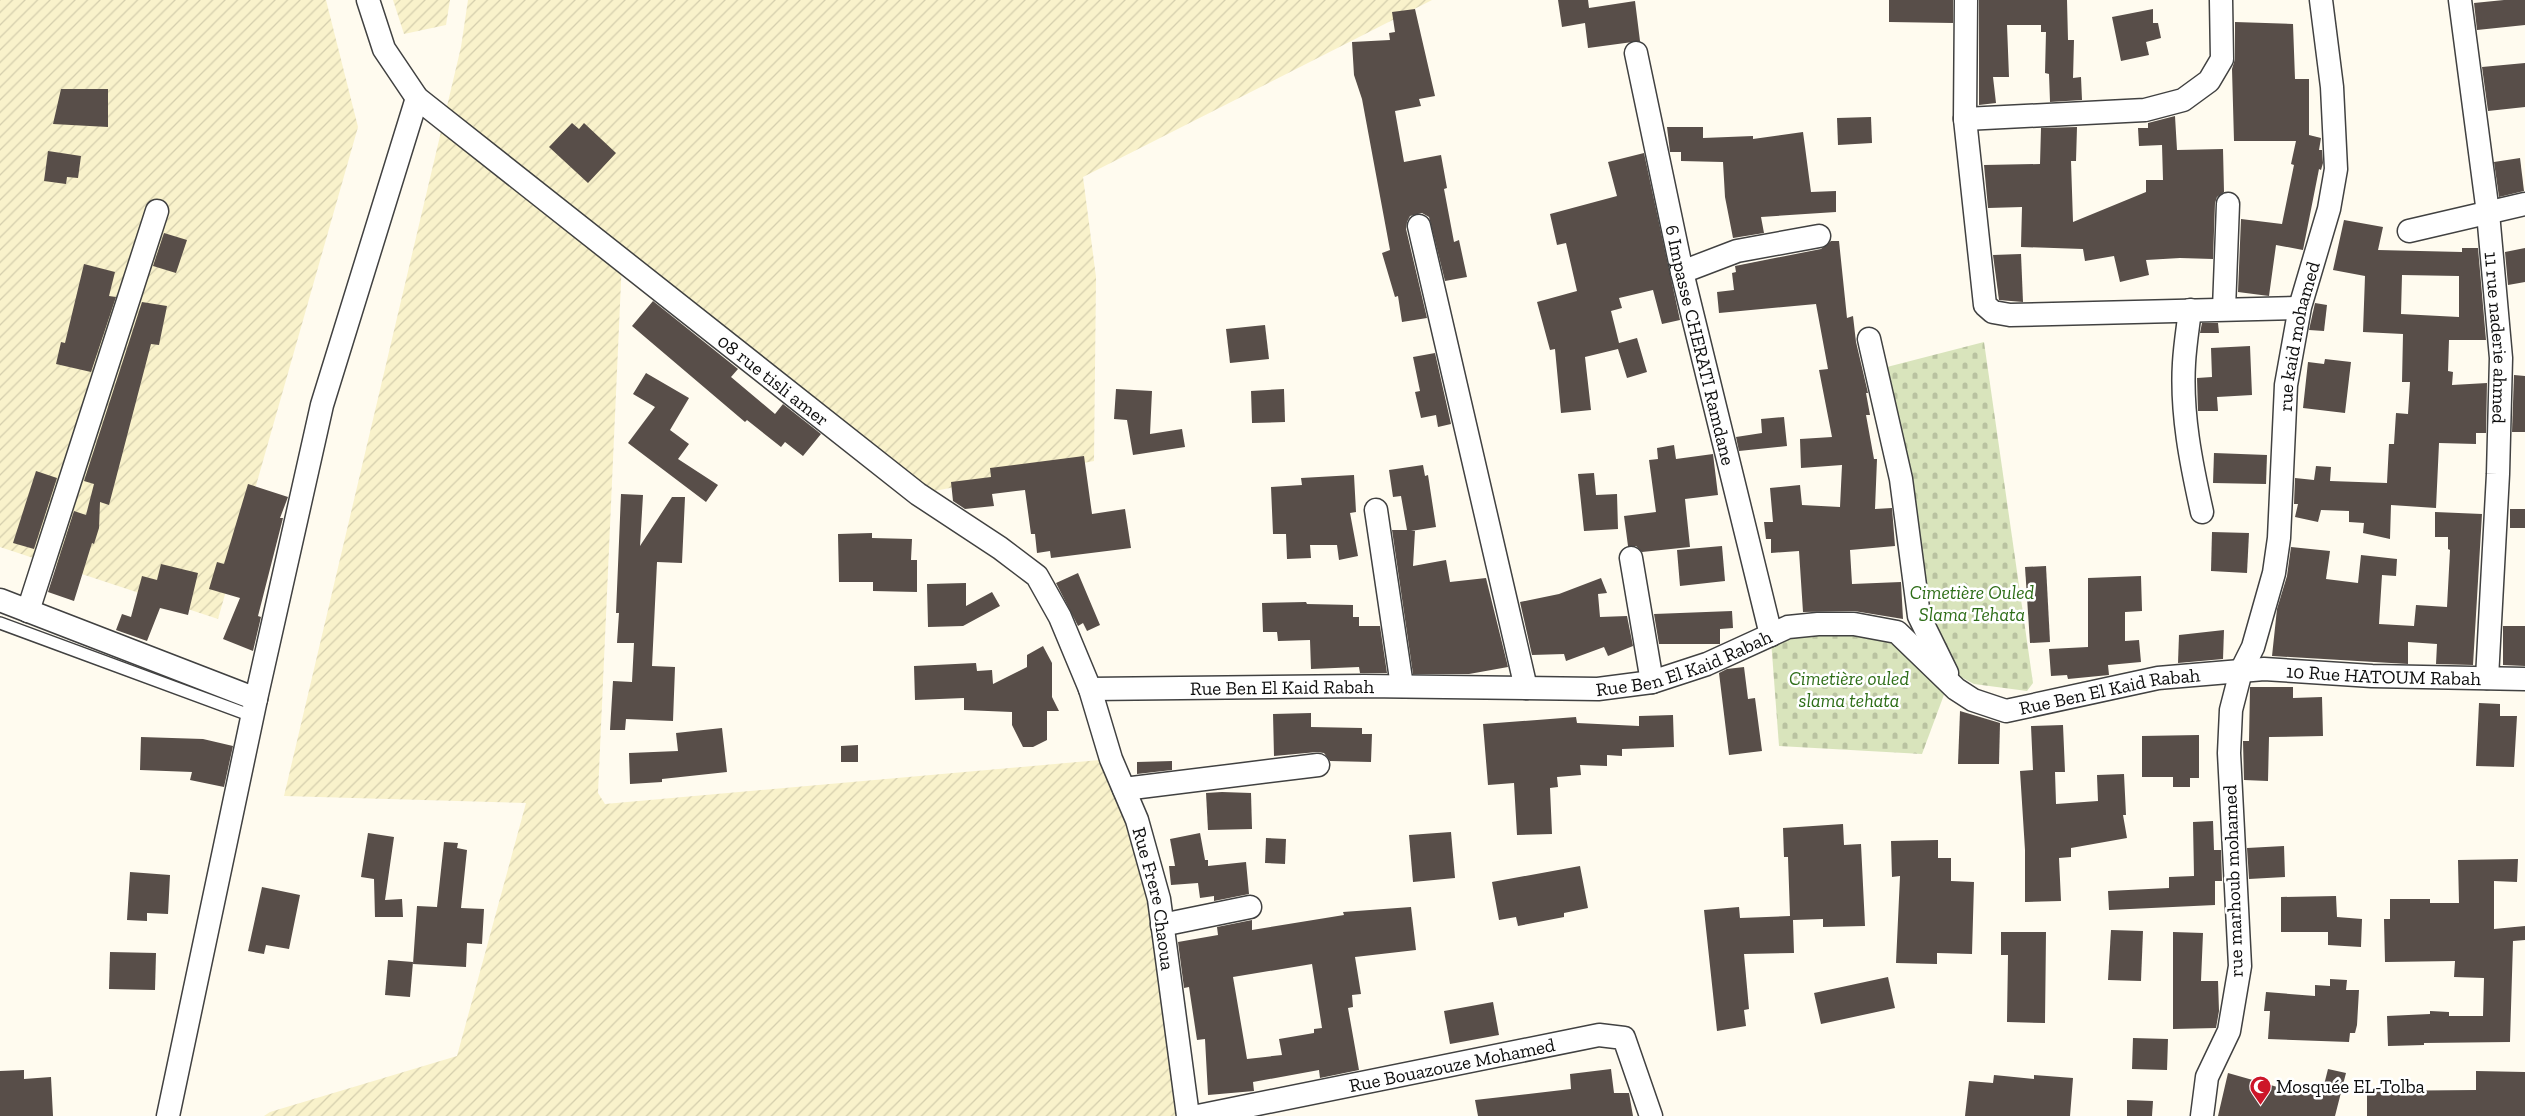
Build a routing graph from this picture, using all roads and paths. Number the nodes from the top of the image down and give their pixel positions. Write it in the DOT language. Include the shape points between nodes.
graph roads {
  1 [pos="368,0"];
  2 [pos="1966,0"];
  3 [pos="2221,0"];
  4 [pos="2321,0"];
  5 [pos="2460,0"];
  6 [pos="1636,53"];
  7 [pos="417,98"];
  8 [pos="1965,119"];
  9 [pos="2228,204"];
  10 [pos="2525,204"];
  11 [pos="158,211"];
  12 [pos="2488,213"];
  13 [pos="1419,226"];
  14 [pos="2409,231"];
  15 [pos="1819,236"];
  16 [pos="1682,272"];
  17 [pos="2299,308"];
  18 [pos="2224,309"];
  19 [pos="2190,310"];
  20 [pos="1869,339"];
  21 [pos="1376,510"];
  22 [pos="2202,512"];
  23 [pos="1631,558"];
  24 [pos="0,600"];
  25 [pos="28,611"];
  26 [pos="0,622"];
  27 [pos="1771,635"];
  28 [pos="2240,671"];
  29 [pos="2487,678"];
  30 [pos="2525,679"];
  31 [pos="1652,682"];
  32 [pos="1402,686"];
  33 [pos="1526,688"];
  34 [pos="1090,689"];
  35 [pos="1956,689"];
  36 [pos="254,707"];
  37 [pos="1318,765"];
  38 [pos="1124,789"];
  39 [pos="1250,907"];
  40 [pos="1162,925"];
  41 [pos="168,1116"];
  42 [pos="1188,1116"];
  43 [pos="1198,1116"];
  44 [pos="1651,1116"];
  45 [pos="2202,1116"];
  1 -- 7 [label="street, 08 rue tisli amer" via="384,50"];
  2 -- 8 [label="street"];
  3 -- 8 [label="street" via="2222,59 2209,82 2183,100 2145,110"];
  4 -- 17 [label="street, rue kaid mohamed" via="2332,88 2336,169 2329,209"];
  5 -- 12 [label="street, 11 rue naderie ahmed"];
  6 -- 16 [label="street, 6 Impasse CHERATI Ramdane"];
  7 -- 34 [label="street, 08 rue tisli amer" via="918,494 1037,576 1060,617"];
  7 -- 36 [label="street" via="322,405"];
  8 -- 19 [label="street" via="1981,287 1985,305 1993,312 2010,315"];
  9 -- 18 [label="street"];
  10 -- 12 [label="street"];
  11 -- 25 [label="street"];
  12 -- 14 [label="street"];
  12 -- 29 [label="street, 11 rue naderie ahmed" via="2501,358"];
  13 -- 33 [label="street"];
  15 -- 16 [label="street" via="1737,251"];
  16 -- 27 [label="street, 6 Impasse CHERATI Ramdane"];
  17 -- 18 [label="street"];
  17 -- 28 [label="street, rue kaid mohamed" via="2286,385 2279,538 2274,573 2254,647"];
  18 -- 19 [label="street"];
  19 -- 22 [label="street" via="2184,364 2185,404 2191,463"];
  20 -- 35 [label="street" via="1900,478 1919,616"];
  21 -- 32 [label="street"];
  23 -- 31 [label="street"];
  24 -- 25 [label="street"];
  25 -- 36 [label="street"];
  26 -- 36 [label="lane"];
  27 -- 31 [label="street, Rue Ben El Kaid Rabah" via="1707,664"];
  27 -- 35 [label="street, Rue Ben El Kaid Rabah" via="1788,627 1818,624 1854,624 1897,632"];
  28 -- 29 [label="street, 10 Rue HATOUM Rabah" via="2264,669 2372,676"];
  28 -- 35 [label="street, Rue Ben El Kaid Rabah" via="2158,678 2006,710 1973,700"];
  28 -- 45 [label="street, rue marhoub mohamed" via="2231,710 2229,753 2240,966 2229,1031 2207,1077"];
  29 -- 30 [label="street, 10 Rue HATOUM Rabah"];
  31 -- 33 [label="street, Rue Ben El Kaid Rabah" via="1598,689"];
  32 -- 33 [label="street, Rue Ben El Kaid Rabah"];
  32 -- 34 [label="street, Rue Ben El Kaid Rabah"];
  34 -- 38 [label="street, Rue Frere Chaoua" via="1111,759"];
  36 -- 41 [label="street"];
  37 -- 38 [label="street"];
  38 -- 40 [label="street, Rue Frere Chaoua" via="1137,820 1159,899"];
  39 -- 40 [label="street"];
  40 -- 42 [label="street, Rue Frere Chaoua"];
  43 -- 44 [label="street, Rue Bouazouze Mohamed" via="1599,1035 1624,1038"];
}
